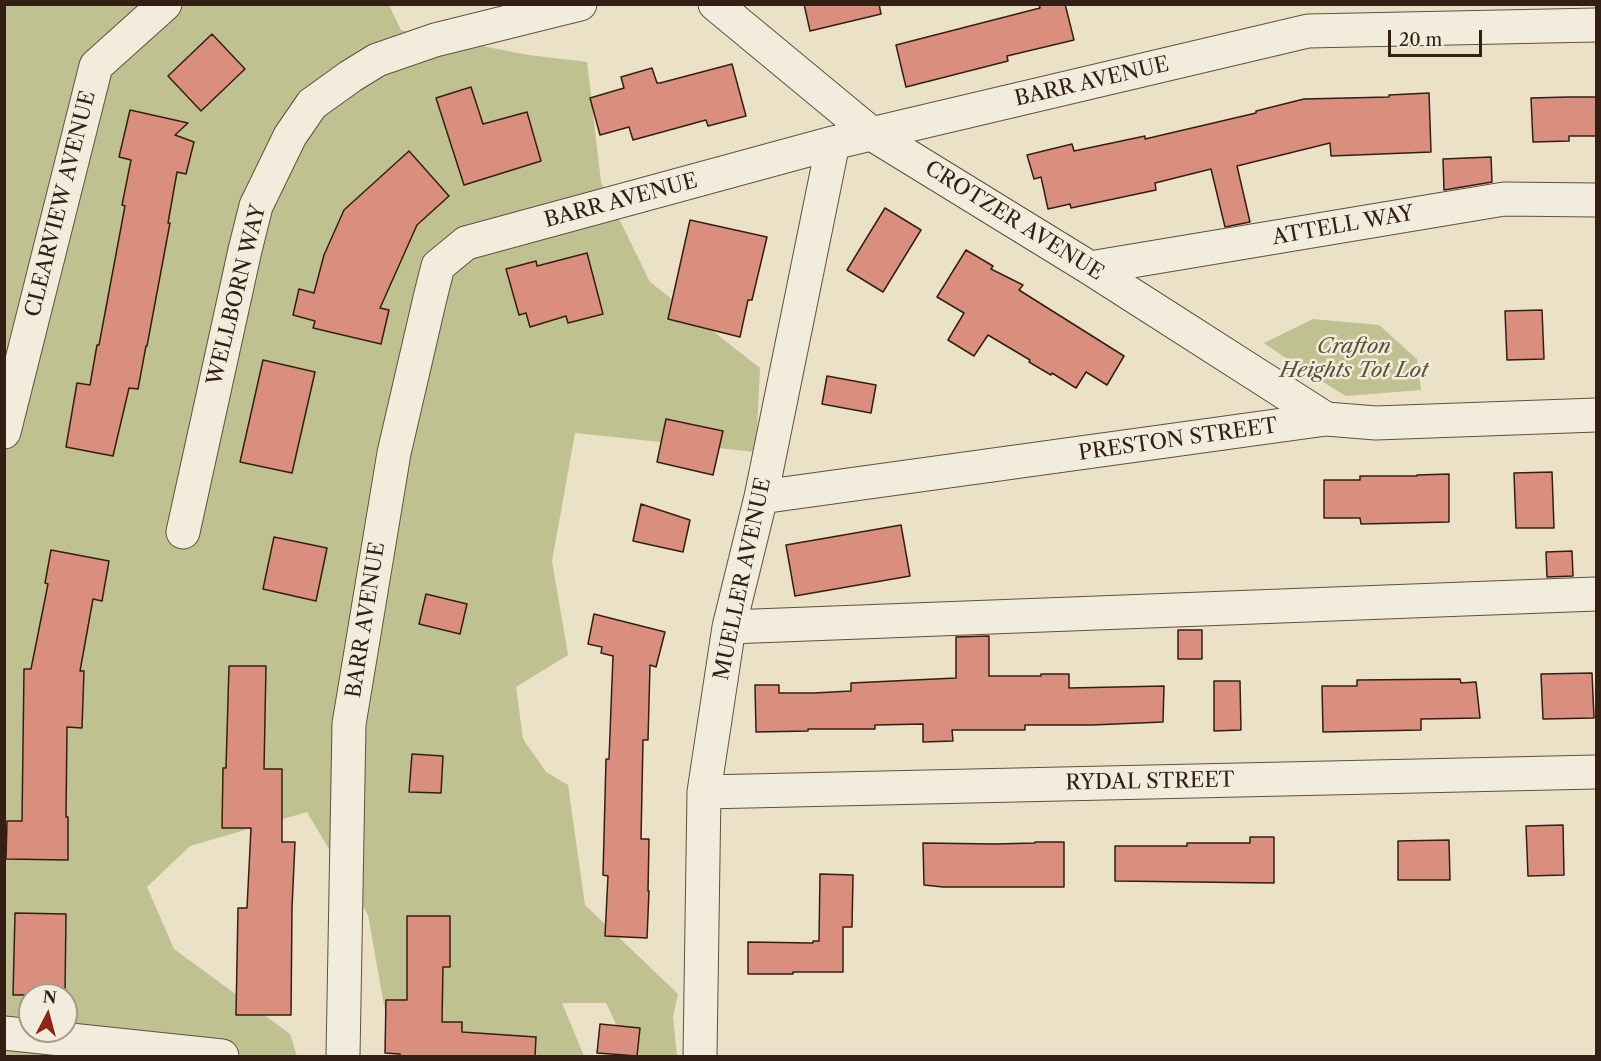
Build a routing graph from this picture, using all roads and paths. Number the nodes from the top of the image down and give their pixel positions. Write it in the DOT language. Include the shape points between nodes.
graph roads {
  1 [pos="165,4"];
  2 [pos="580,4"];
  3 [pos="715,4"];
  4 [pos="1596,25"];
  5 [pos="872,134"];
  6 [pos="833,143"];
  7 [pos="1596,200"];
  8 [pos="1090,268"];
  9 [pos="1596,415"];
  10 [pos="1326,419"];
  11 [pos="4,432"];
  12 [pos="761,497"];
  13 [pos="183,532"];
  14 [pos="1596,594"];
  15 [pos="729,627"];
  16 [pos="1596,772"];
  17 [pos="704,792"];
  18 [pos="4,1033"];
  19 [pos="222,1056"];
  20 [pos="343,1056"];
  21 [pos="700,1056"];
  1 -- 11 [label="street, CLEARVIEW AVENUE" via="96,66"];
  2 -- 13 [label="street, WELLBORN WAY" via="435,40 377,60 312,104 290,136 256,206"];
  3 -- 5 [label="street, CROTZER AVENUE"];
  4 -- 5 [label="street, BARR AVENUE" via="1308,31"];
  5 -- 6 [label="street, BARR AVENUE"];
  5 -- 8 [label="street, CROTZER AVENUE"];
  6 -- 12 [label="street, MUELLER AVENUE"];
  6 -- 20 [label="street, BARR AVENUE" via="466,243 438,266 394,453 349,724"];
  7 -- 8 [label="street, ATTELL WAY" via="1504,199"];
  8 -- 10 [label="street, CROTZER AVENUE"];
  9 -- 10 [label="street, PRESTON STREET" via="1376,423"];
  10 -- 12 [label="street, PRESTON STREET"];
  12 -- 15 [label="street, MUELLER AVENUE"];
  14 -- 15 [label="street"];
  15 -- 17 [label="street, MUELLER AVENUE"];
  16 -- 17 [label="street, RYDAL STREET"];
  17 -- 21 [label="street, MUELLER AVENUE"];
  18 -- 19 [label="street"];
}
